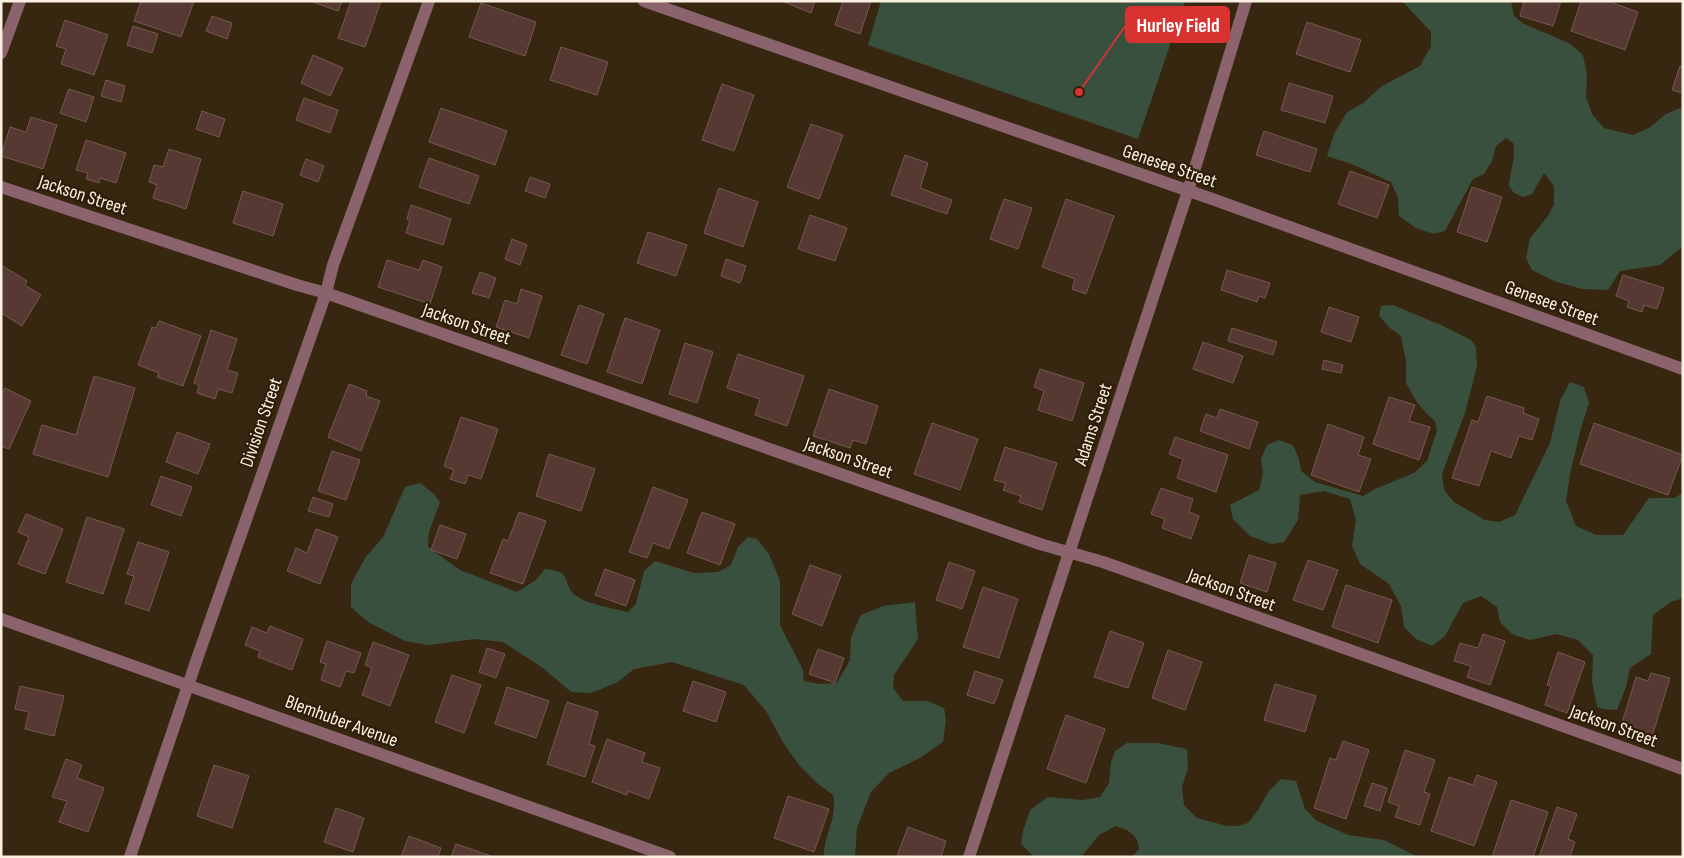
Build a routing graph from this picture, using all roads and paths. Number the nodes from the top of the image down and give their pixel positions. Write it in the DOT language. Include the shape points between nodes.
graph roads {
  1 [pos="20,1"];
  2 [pos="429,1"];
  3 [pos="644,1"];
  4 [pos="1246,1"];
  5 [pos="1,53"];
  6 [pos="1,187"];
  7 [pos="1188,191"];
  8 [pos="326,293"];
  9 [pos="1683,369"];
  10 [pos="1069,552"];
  11 [pos="1,619"];
  12 [pos="188,686"];
  13 [pos="1683,769"];
  14 [pos="130,857"];
  15 [pos="670,857"];
  16 [pos="969,857"];
  1 -- 5 [label="street"];
  2 -- 8 [label="street, Division Street" via="333,265"];
  3 -- 7 [label="street, Genesee Street"];
  4 -- 7 [label="street, Adams Street"];
  6 -- 8 [label="street, Jackson Street"];
  7 -- 9 [label="street, Genesee Street"];
  7 -- 10 [label="street, Adams Street"];
  8 -- 10 [label="street, Jackson Street" via="1021,538"];
  8 -- 12 [label="street, Division Street"];
  10 -- 13 [label="street, Jackson Street"];
  10 -- 16 [label="street, Adams Street"];
  11 -- 12 [label="street, Blemhuber Avenue"];
  12 -- 14 [label="street, Division Street"];
  12 -- 15 [label="street, Blemhuber Avenue"];
}
